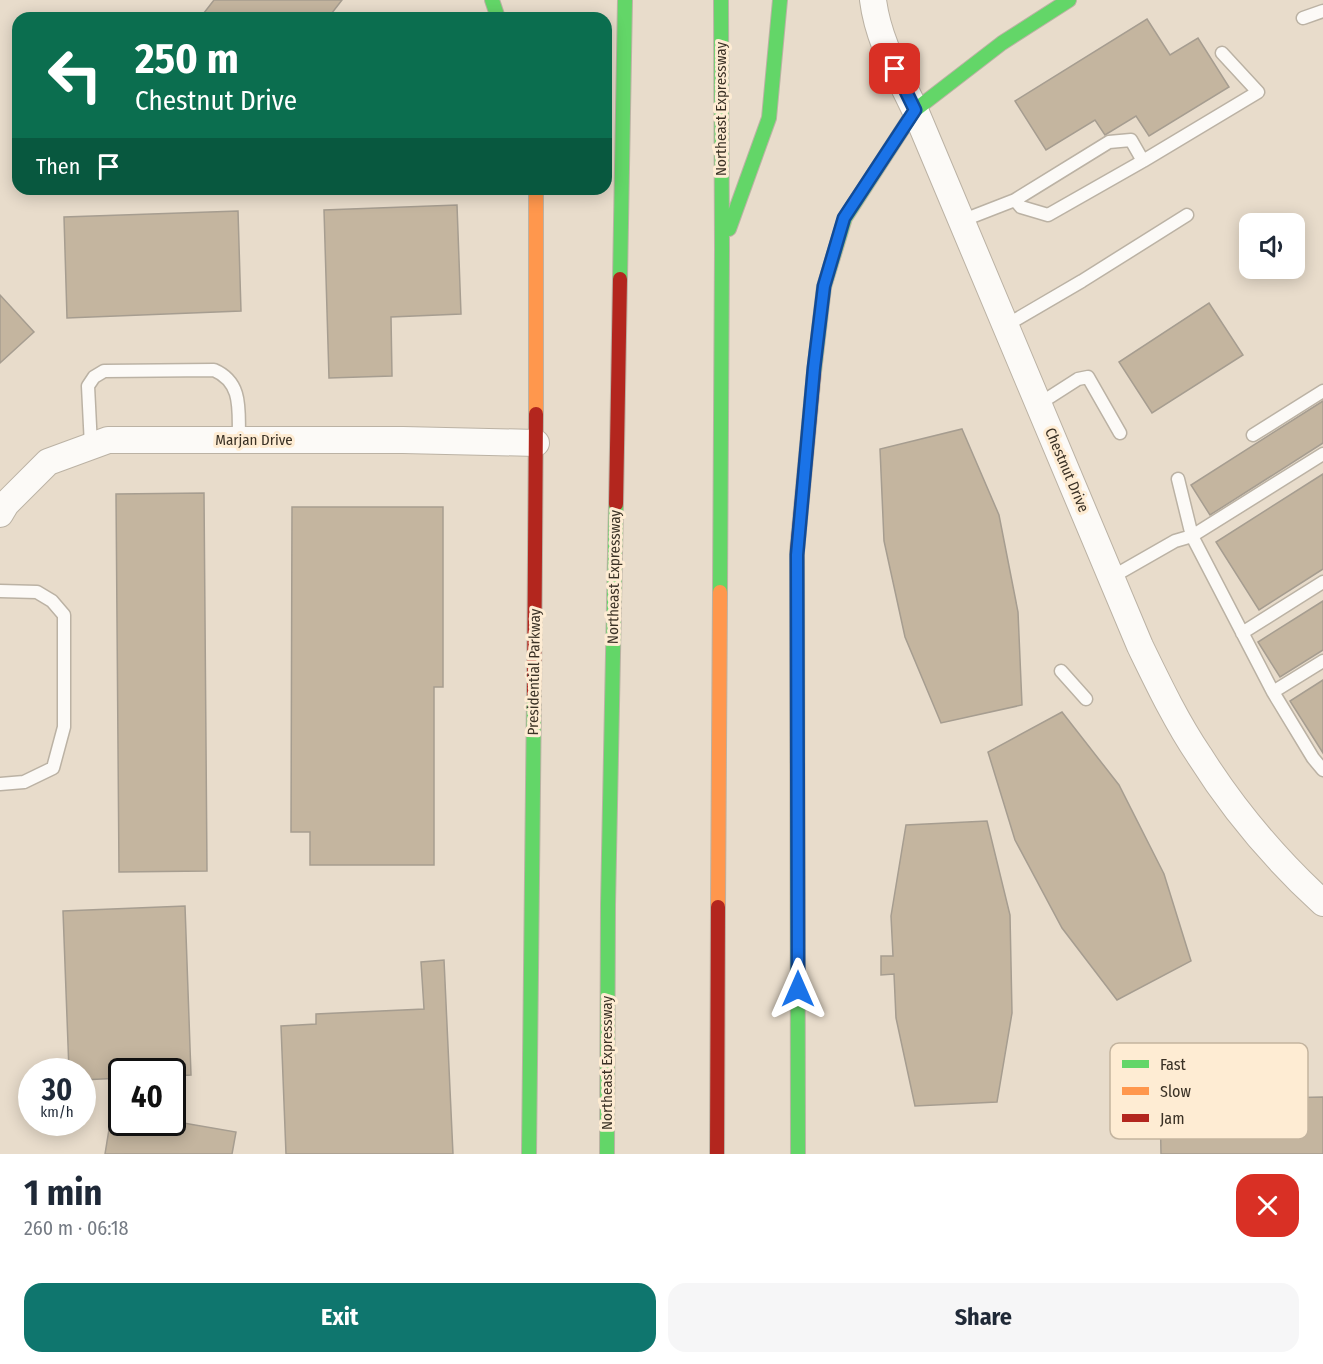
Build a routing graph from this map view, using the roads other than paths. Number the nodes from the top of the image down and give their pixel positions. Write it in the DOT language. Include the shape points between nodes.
graph roads {
  1 [pos="625,0"];
  2 [pos="721,0"];
  3 [pos="780,0"];
  4 [pos="873,0"];
  5 [pos="1069,0"];
  6 [pos="1323,11"];
  7 [pos="1303,18"];
  8 [pos="612,24"];
  9 [pos="623,52"];
  10 [pos="1222,53"];
  11 [pos="915,110"];
  12 [pos="1143,161"];
  13 [pos="536,195"];
  14 [pos="1015,200"];
  15 [pos="1187,215"];
  16 [pos="961,221"];
  17 [pos="722,250"];
  18 [pos="1005,326"];
  19 [pos="1323,391"];
  20 [pos="1039,404"];
  21 [pos="1120,433"];
  22 [pos="1253,435"];
  23 [pos="239,440"];
  24 [pos="536,443"];
  25 [pos="91,446"];
  26 [pos="1323,454"];
  27 [pos="1178,479"];
  28 [pos="4,501"];
  29 [pos="1192,536"];
  30 [pos="1112,577"];
  31 [pos="1323,582"];
  32 [pos="0,591"];
  33 [pos="1242,633"];
  34 [pos="1323,661"];
  35 [pos="1060,672"];
  36 [pos="1273,692"];
  37 [pos="1086,699"];
  38 [pos="1323,770"];
  39 [pos="0,784"];
  40 [pos="1323,903"];
  41 [pos="529,1154"];
  42 [pos="607,1154"];
  43 [pos="717,1154"];
  44 [pos="798,1154"];
  1 -- 9 [label="main road, Northeast Expressway"];
  2 -- 17 [label="main road, Northeast Expressway"];
  3 -- 17 [label="main road" via="769,118"];
  4 -- 11 [label="street, Chestnut Drive" via="885,49"];
  5 -- 11 [label="main road" via="1002,43"];
  6 -- 7 [label="lane"];
  8 -- 9 [label="main road"];
  9 -- 42 [label="main road, Northeast Expressway"];
  10 -- 12 [label="lane" via="1258,92"];
  11 -- 16 [label="street, Chestnut Drive"];
  11 -- 44 [label="main road" via="844,218 824,286 814,368 797,555"];
  12 -- 14 [label="lane" via="1048,215 1021,207"];
  12 -- 14 [label="lane" via="1131,141 1109,142"];
  13 -- 24 [label="main road, Presidential Parkway"];
  14 -- 16 [label="lane"];
  15 -- 18 [label="lane"];
  16 -- 18 [label="street, Chestnut Drive"];
  17 -- 43 [label="main road, Northeast Expressway"];
  18 -- 20 [label="street, Chestnut Drive"];
  19 -- 22 [label="lane"];
  20 -- 21 [label="lane" via="1078,379 1088,377"];
  20 -- 30 [label="street, Chestnut Drive"];
  23 -- 24 [label="street, Marjan Drive"];
  23 -- 25 [label="street, Marjan Drive" via="108,440"];
  23 -- 25 [label="lane" via="238,398 225,375 214,370 104,371 88,386"];
  24 -- 41 [label="main road, Presidential Parkway"];
  25 -- 28 [label="street, Marjan Drive" via="48,462"];
  26 -- 29 [label="lane"];
  27 -- 29 [label="lane"];
  29 -- 30 [label="lane" via="1175,540"];
  29 -- 33 [label="lane"];
  30 -- 40 [label="street, Chestnut Drive" via="1140,646 1198,754 1242,817"];
  31 -- 33 [label="lane"];
  32 -- 39 [label="lane" via="37,592 64,615 64,727 54,768 24,782"];
  33 -- 36 [label="lane"];
  34 -- 36 [label="lane"];
  35 -- 37 [label="lane"];
  36 -- 38 [label="lane"];
}
